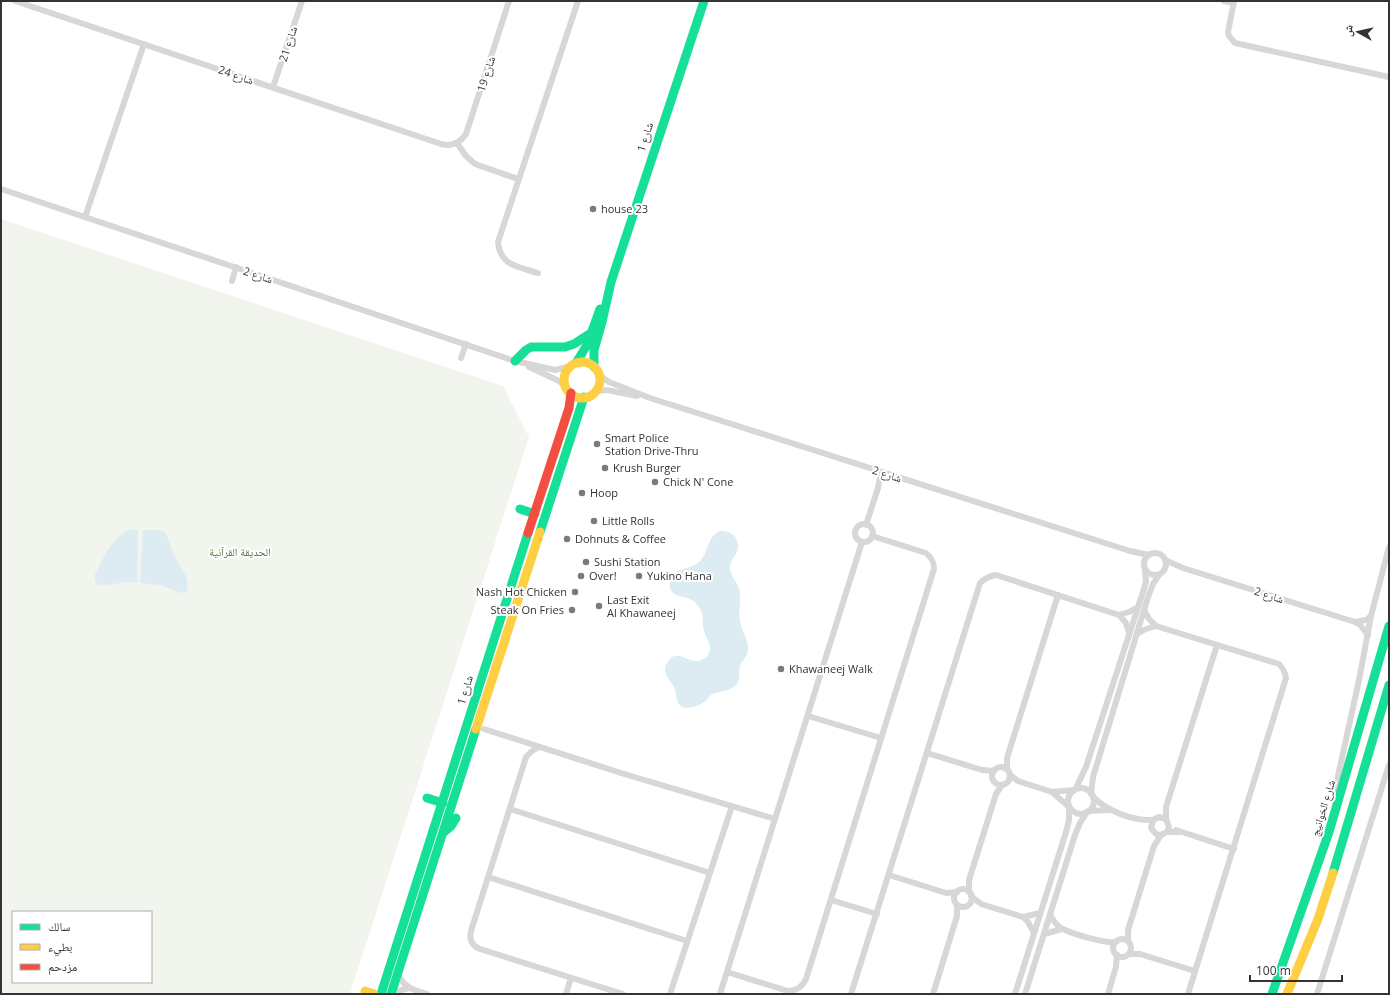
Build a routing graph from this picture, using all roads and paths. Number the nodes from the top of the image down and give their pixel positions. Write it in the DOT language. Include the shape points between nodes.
graph roads {
  1 [pos="15,1"];
  2 [pos="302,1"];
  3 [pos="509,1"];
  4 [pos="578,1"];
  5 [pos="704,1"];
  6 [pos="1224,1"];
  7 [pos="1234,2"];
  8 [pos="144,44"];
  9 [pos="1389,77"];
  10 [pos="273,87"];
  11 [pos="457,143"];
  12 [pos="518,179"];
  13 [pos="1,189"];
  14 [pos="85,217"];
  15 [pos="236,268"];
  16 [pos="538,273"];
  17 [pos="232,281"];
  18 [pos="611,282"];
  19 [pos="591,333"];
  20 [pos="466,344"];
  21 [pos="461,358"];
  22 [pos="515,361"];
  23 [pos="573,365"];
  24 [pos="597,371"];
  25 [pos="568,390"];
  26 [pos="595,391"];
  27 [pos="584,397"];
  28 [pos="645,397"];
  29 [pos="883,472"];
  30 [pos="520,509"];
  31 [pos="535,514"];
  32 [pos="866,525"];
  33 [pos="872,536"];
  34 [pos="862,542"];
  35 [pos="1389,547"];
  36 [pos="1130,550"];
  37 [pos="1149,555"];
  38 [pos="1165,560"];
  39 [pos="1145,568"];
  40 [pos="1183,568"];
  41 [pos="1161,573"];
  42 [pos="1058,595"];
  43 [pos="1138,607"];
  44 [pos="1144,610"];
  45 [pos="1119,614"];
  46 [pos="1371,616"];
  47 [pos="1355,622"];
  48 [pos="1156,626"];
  49 [pos="1388,630"];
  50 [pos="1129,633"];
  51 [pos="1137,634"];
  52 [pos="1368,634"];
  53 [pos="1217,645"];
  54 [pos="1389,685"];
  55 [pos="808,716"];
  56 [pos="484,729"];
  57 [pos="881,738"];
  58 [pos="521,741"];
  59 [pos="539,747"];
  60 [pos="927,753"];
  61 [pos="526,757"];
  62 [pos="1007,758"];
  63 [pos="1389,765"];
  64 [pos="997,769"];
  65 [pos="982,770"];
  66 [pos="1009,772"];
  67 [pos="994,781"];
  68 [pos="1018,781"];
  69 [pos="1005,784"];
  70 [pos="1074,790"];
  71 [pos="1052,792"];
  72 [pos="996,794"];
  73 [pos="1092,795"];
  74 [pos="427,798"];
  75 [pos="443,803"];
  76 [pos="732,806"];
  77 [pos="1069,807"];
  78 [pos="1166,807"];
  79 [pos="510,809"];
  80 [pos="1111,810"];
  81 [pos="1088,812"];
  82 [pos="456,818"];
  83 [pos="775,819"];
  84 [pos="1156,819"];
  85 [pos="1142,820"];
  86 [pos="1168,822"];
  87 [pos="1153,830"];
  88 [pos="1179,832"];
  89 [pos="1329,832"];
  90 [pos="442,833"];
  91 [pos="1164,834"];
  92 [pos="1154,846"];
  93 [pos="1234,849"];
  94 [pos="710,873"];
  95 [pos="889,875"];
  96 [pos="488,877"];
  97 [pos="969,880"];
  98 [pos="959,891"];
  99 [pos="946,893"];
  100 [pos="970,894"];
  101 [pos="831,900"];
  102 [pos="956,902"];
  103 [pos="981,904"];
  104 [pos="967,906"];
  105 [pos="1040,913"];
  106 [pos="877,914"];
  107 [pos="1050,915"];
  108 [pos="958,916"];
  109 [pos="1023,917"];
  110 [pos="1062,929"];
  111 [pos="1128,930"];
  112 [pos="1034,933"];
  113 [pos="1044,934"];
  114 [pos="688,941"];
  115 [pos="1118,941"];
  116 [pos="1128,941"];
  117 [pos="1105,942"];
  118 [pos="1131,947"];
  119 [pos="1115,953"];
  120 [pos="1130,954"];
  121 [pos="1140,954"];
  122 [pos="1123,957"];
  123 [pos="1116,967"];
  124 [pos="1195,971"];
  125 [pos="727,972"];
  126 [pos="398,974"];
  127 [pos="571,978"];
  128 [pos="409,988"];
  129 [pos="381,994"];
  130 [pos="391,994"];
  131 [pos="427,994"];
  132 [pos="566,994"];
  133 [pos="623,994"];
  134 [pos="670,994"];
  135 [pos="720,994"];
  136 [pos="851,994"];
  137 [pos="933,994"];
  138 [pos="1015,994"];
  139 [pos="1025,994"];
  140 [pos="1108,994"];
  141 [pos="1188,994"];
  142 [pos="1272,994"];
  143 [pos="1287,994"];
  144 [pos="1317,994"];
  1 -- 8 [label="street, شارع 24"];
  2 -- 10 [label="street, شارع 21"];
  3 -- 11 [label="street, شارع 19" via="467,130"];
  4 -- 12 [label="street"];
  5 -- 18 [label="main road, شارع 1"];
  6 -- 7 [label="street"];
  7 -- 9 [label="street" via="1228,32 1235,43"];
  8 -- 10 [label="street, شارع 24"];
  8 -- 14 [label="street"];
  10 -- 11 [label="street, شارع 24" via="445,145"];
  11 -- 12 [label="street" via="466,156 476,164"];
  12 -- 16 [label="street" via="500,234 498,250 508,263"];
  13 -- 14 [label="street, شارع 2"];
  14 -- 15 [label="street, شارع 2"];
  15 -- 17 [label="street"];
  15 -- 20 [label="street, شارع 2"];
  18 -- 19 [label="main road, شارع 1"];
  18 -- 24 [label="main road, شارع 1" via="593,351 593,362"];
  19 -- 22 [label="main road" via="565,347 531,347"];
  19 -- 23 [label="main road, شارع 1" via="583,354"];
  20 -- 21 [label="street"];
  20 -- 22 [label="street, شارع 2"];
  22 -- 23 [label="street, شارع 2" via="555,370"];
  22 -- 25 [label="street, شارع 2" via="562,382"];
  23 -- 24 [label="main road" via="584,362"];
  23 -- 25 [label="main road" via="565,375"];
  24 -- 26 [label="main road" via="599,384"];
  24 -- 28 [label="street, شارع 2" via="608,382"];
  25 -- 27 [label="main road"];
  25 -- 31 [label="main road, شارع 1" via="569,408"];
  26 -- 27 [label="main road"];
  26 -- 28 [label="street, شارع 2" via="607,390"];
  27 -- 90 [label="main road, شارع 1"];
  28 -- 29 [label="street, شارع 2"];
  29 -- 32 [label="street"];
  29 -- 36 [label="street, شارع 2"];
  30 -- 31 [label="main road"];
  31 -- 75 [label="main road, شارع 1"];
  32 -- 33 [label="street" via="872,529"];
  32 -- 34 [label="street" via="860,525 855,531 857,539"];
  33 -- 34 [label="street" via="869,541"];
  33 -- 57 [label="street" via="926,553 934,563"];
  34 -- 55 [label="street"];
  35 -- 46 [label="street"];
  36 -- 37 [label="street, شارع 2"];
  36 -- 39 [label="street, شارع 2"];
  37 -- 38 [label="street" via="1157,554"];
  37 -- 39 [label="street" via="1145,559"];
  38 -- 40 [label="street, شارع 2"];
  38 -- 41 [label="street" via="1166,566"];
  39 -- 41 [label="street" via="1150,575"];
  39 -- 43 [label="street" via="1146,582"];
  40 -- 41 [label="street, شارع 2"];
  40 -- 47 [label="street, شارع 2"];
  41 -- 44 [label="street" via="1153,584"];
  42 -- 45 [label="street"];
  42 -- 60 [label="street" via="996,575 980,583"];
  42 -- 62 [label="street"];
  43 -- 45 [label="street"];
  43 -- 50 [label="street"];
  44 -- 48 [label="street"];
  44 -- 51 [label="street"];
  45 -- 50 [label="street" via="1126,623"];
  46 -- 47 [label="street"];
  46 -- 52 [label="street"];
  47 -- 52 [label="street, شارع 2"];
  48 -- 51 [label="street"];
  48 -- 53 [label="street"];
  49 -- 89 [label="main road, شارع الخوانيج"];
  50 -- 70 [label="street" via="1086,767"];
  51 -- 73 [label="street" via="1093,777"];
  52 -- 89 [label="street" via="1329,815"];
  53 -- 78 [label="street"];
  53 -- 93 [label="street" via="1278,664 1286,673"];
  54 -- 143 [label="main road" via="1329,890 1309,945"];
  55 -- 57 [label="street"];
  55 -- 83 [label="street"];
  56 -- 58 [label="street"];
  57 -- 101 [label="street"];
  58 -- 59 [label="street"];
  58 -- 61 [label="street"];
  59 -- 61 [label="street"];
  59 -- 76 [label="street"];
  60 -- 65 [label="street"];
  60 -- 95 [label="street"];
  61 -- 79 [label="street"];
  62 -- 64 [label="street"];
  62 -- 66 [label="street"];
  63 -- 144 [label="street"];
  64 -- 65 [label="street"];
  64 -- 66 [label="street"];
  64 -- 67 [label="street"];
  65 -- 67 [label="street"];
  66 -- 68 [label="street"];
  66 -- 69 [label="street"];
  67 -- 69 [label="street"];
  67 -- 72 [label="street"];
  68 -- 69 [label="street"];
  68 -- 71 [label="street"];
  69 -- 72 [label="street"];
  70 -- 71 [label="street"];
  70 -- 73 [label="street" via="1084,788"];
  70 -- 77 [label="street" via="1068,798"];
  71 -- 77 [label="street"];
  72 -- 97 [label="street"];
  73 -- 80 [label="street"];
  73 -- 81 [label="street" via="1093,806"];
  74 -- 75 [label="main road"];
  75 -- 129 [label="main road, شارع 1"];
  76 -- 83 [label="street"];
  76 -- 94 [label="street"];
  77 -- 81 [label="street" via="1077,814"];
  77 -- 105 [label="street" via="1066,832"];
  78 -- 84 [label="street"];
  78 -- 86 [label="street"];
  79 -- 94 [label="street"];
  79 -- 96 [label="street"];
  80 -- 81 [label="street"];
  80 -- 85 [label="street"];
  81 -- 107 [label="street" via="1078,829"];
  82 -- 90 [label="main road"];
  83 -- 125 [label="street"];
  84 -- 85 [label="street"];
  84 -- 86 [label="street"];
  84 -- 87 [label="street"];
  85 -- 87 [label="street"];
  86 -- 88 [label="street"];
  86 -- 91 [label="street"];
  87 -- 91 [label="street"];
  87 -- 92 [label="street"];
  88 -- 91 [label="street"];
  88 -- 93 [label="street"];
  89 -- 142 [label="main road, شارع الخوانيج"];
  90 -- 126 [label="main road, شارع 1"];
  91 -- 92 [label="street"];
  92 -- 111 [label="street"];
  93 -- 124 [label="street"];
  94 -- 114 [label="street"];
  95 -- 99 [label="street"];
  95 -- 106 [label="street"];
  96 -- 114 [label="street"];
  96 -- 127 [label="street" via="470,934 471,942 480,949"];
  97 -- 98 [label="street"];
  97 -- 100 [label="street"];
  98 -- 99 [label="street"];
  98 -- 100 [label="street" via="965,890"];
  98 -- 102 [label="street"];
  99 -- 102 [label="street"];
  100 -- 103 [label="street"];
  100 -- 104 [label="street" via="971,901"];
  101 -- 106 [label="street"];
  101 -- 125 [label="street" via="806,979 799,989 788,992"];
  102 -- 104 [label="street"];
  102 -- 108 [label="street"];
  103 -- 104 [label="street"];
  103 -- 109 [label="street"];
  104 -- 108 [label="street"];
  105 -- 109 [label="street"];
  105 -- 112 [label="street"];
  106 -- 136 [label="street"];
  107 -- 110 [label="street"];
  107 -- 113 [label="street"];
  108 -- 137 [label="street"];
  109 -- 112 [label="street"];
  110 -- 113 [label="street"];
  110 -- 117 [label="street"];
  111 -- 115 [label="street"];
  111 -- 116 [label="street"];
  112 -- 138 [label="street"];
  113 -- 139 [label="street"];
  114 -- 134 [label="street"];
  115 -- 116 [label="street"];
  115 -- 117 [label="street"];
  115 -- 119 [label="street" via="1114,946"];
  116 -- 118 [label="street"];
  117 -- 119 [label="street"];
  118 -- 120 [label="street"];
  118 -- 121 [label="street"];
  119 -- 122 [label="street"];
  119 -- 123 [label="street"];
  120 -- 121 [label="street"];
  120 -- 122 [label="street"];
  121 -- 124 [label="street"];
  122 -- 123 [label="street"];
  123 -- 140 [label="street"];
  124 -- 141 [label="street"];
  125 -- 135 [label="street"];
  126 -- 128 [label="street"];
  126 -- 130 [label="main road, شارع 1"];
  127 -- 132 [label="street"];
  127 -- 133 [label="street"];
  128 -- 130 [label="street"];
  128 -- 131 [label="street"];
}
